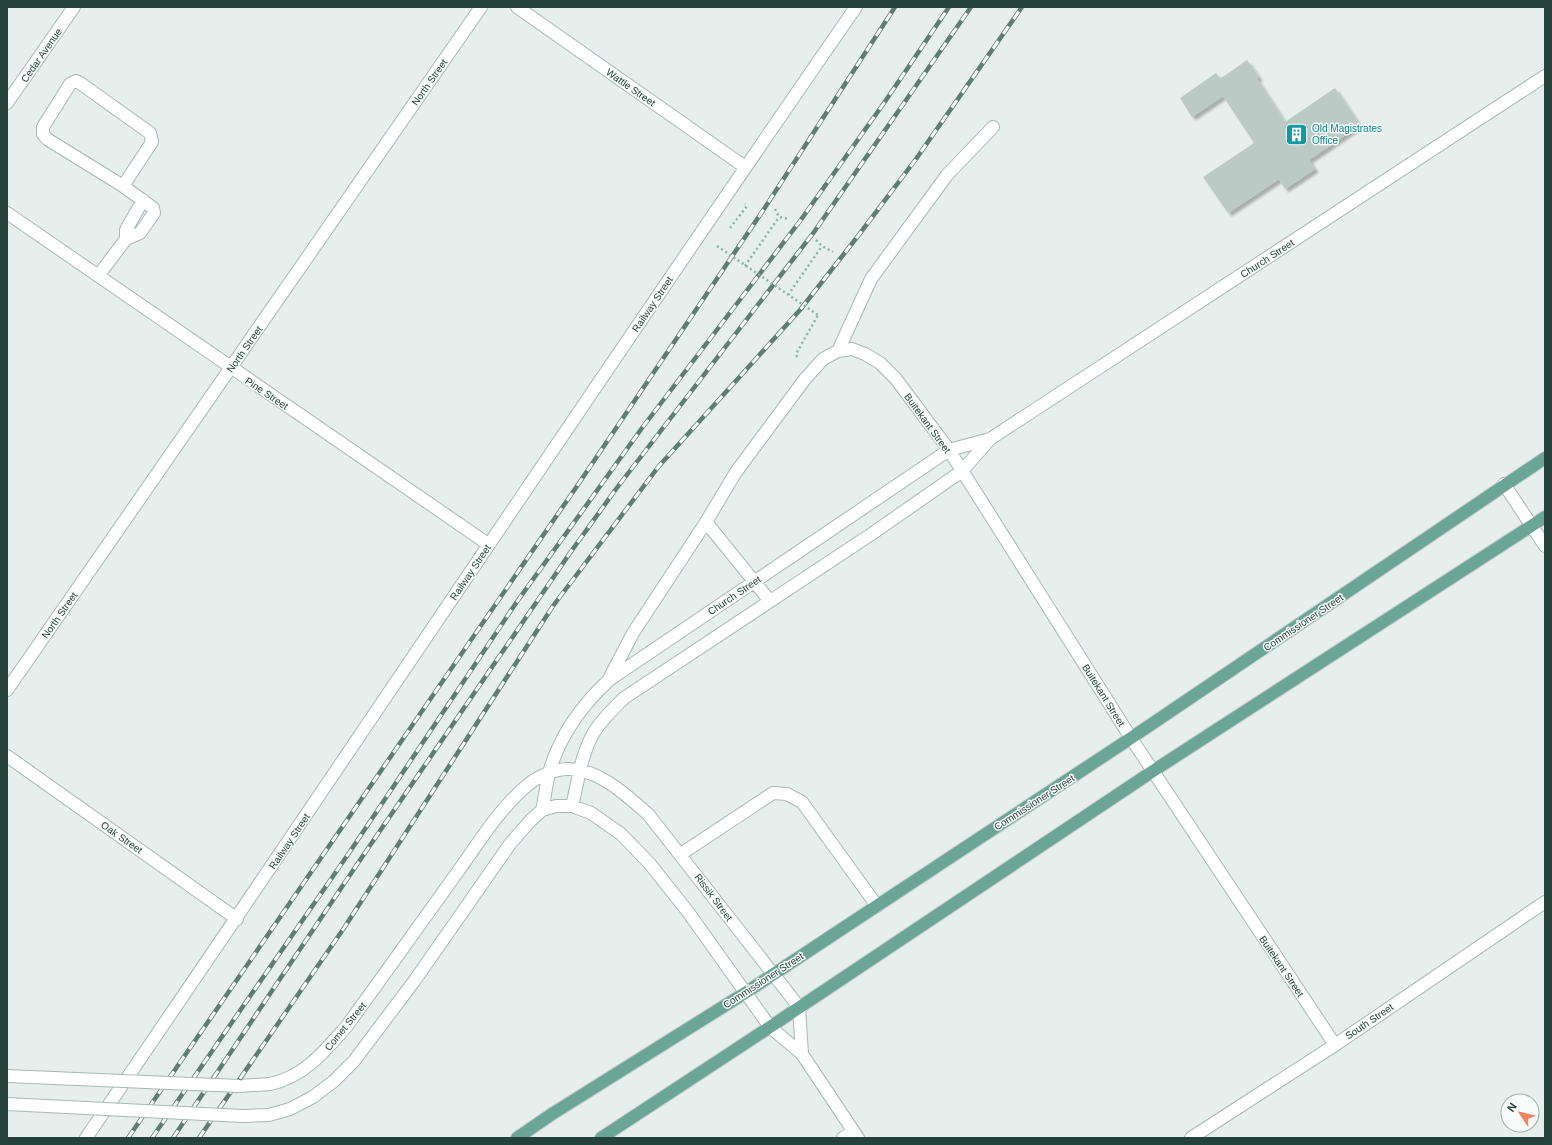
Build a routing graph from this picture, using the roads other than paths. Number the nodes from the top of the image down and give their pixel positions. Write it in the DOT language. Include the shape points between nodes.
graph roads {
  1 [pos="74,7"];
  2 [pos="481,7"];
  3 [pos="517,7"];
  4 [pos="856,7"];
  5 [pos="1545,76"];
  6 [pos="7,103"];
  7 [pos="993,127"];
  8 [pos="745,167"];
  9 [pos="123,186"];
  10 [pos="143,200"];
  11 [pos="7,213"];
  12 [pos="126,239"];
  13 [pos="98,276"];
  14 [pos="838,351"];
  15 [pos="230,368"];
  16 [pos="990,440"];
  17 [pos="948,450"];
  18 [pos="1545,458"];
  19 [pos="962,472"];
  20 [pos="1504,484"];
  21 [pos="1545,517"];
  22 [pos="706,522"];
  23 [pos="1532,526"];
  24 [pos="488,544"];
  25 [pos="1545,546"];
  26 [pos="753,582"];
  27 [pos="769,600"];
  28 [pos="609,680"];
  29 [pos="7,690"];
  30 [pos="1131,738"];
  31 [pos="7,756"];
  32 [pos="581,771"];
  33 [pos="1153,771"];
  34 [pos="549,773"];
  35 [pos="572,806"];
  36 [pos="542,810"];
  37 [pos="681,854"];
  38 [pos="1545,902"];
  39 [pos="877,906"];
  40 [pos="237,919"];
  41 [pos="773,974"];
  42 [pos="745,993"];
  43 [pos="799,1007"];
  44 [pos="770,1027"];
  45 [pos="1335,1045"];
  46 [pos="802,1054"];
  47 [pos="7,1076"];
  48 [pos="7,1104"];
  49 [pos="856,1134"];
  50 [pos="86,1138"];
  51 [pos="517,1138"];
  52 [pos="601,1138"];
  53 [pos="843,1138"];
  54 [pos="1191,1138"];
  1 -- 6 [label="street, Cedar Avenue"];
  2 -- 15 [label="street, North Street"];
  3 -- 8 [label="street, Wattle Street"];
  4 -- 8 [label="street, Railway Street"];
  5 -- 16 [label="street, Church Street"];
  7 -- 14 [label="street" via="947,175 871,279"];
  8 -- 24 [label="street, Railway Street"];
  9 -- 9 [label="street" via="47,139 43,134 43,127 70,84 76,81 150,133 152,142"];
  9 -- 10 [label="street"];
  10 -- 12 [label="street" via="126,230"];
  10 -- 12 [label="street" via="153,208 154,213 140,234"];
  11 -- 13 [label="street, Pine Street"];
  12 -- 13 [label="street"];
  13 -- 15 [label="street, Pine Street"];
  14 -- 17 [label="street, Buitekant Street" via="852,350 880,363 896,379"];
  14 -- 22 [label="street" via="823,358 805,378 736,472"];
  15 -- 24 [label="street, Pine Street"];
  15 -- 29 [label="street, North Street"];
  16 -- 17 [label="street, Church Street"];
  16 -- 19 [label="street, Church Street"];
  17 -- 19 [label="street, Buitekant Street"];
  17 -- 26 [label="street, Church Street"];
  18 -- 20 [label="main road, Commissioner Street"];
  19 -- 27 [label="street, Church Street"];
  19 -- 30 [label="street, Buitekant Street"];
  20 -- 23 [label="street"];
  20 -- 30 [label="main road, Commissioner Street"];
  21 -- 23 [label="main road"];
  22 -- 26 [label="street"];
  22 -- 28 [label="street" via="633,632"];
  23 -- 25 [label="street"];
  23 -- 33 [label="main road"];
  24 -- 40 [label="street, Railway Street"];
  26 -- 27 [label="street"];
  26 -- 28 [label="street, Church Street"];
  27 -- 32 [label="street, Church Street" via="624,698 593,734 584,755"];
  28 -- 34 [label="street, Church Street" via="574,719 560,744"];
  30 -- 33 [label="street, Buitekant Street"];
  30 -- 39 [label="main road, Commissioner Street"];
  31 -- 40 [label="street, Oak Street"];
  32 -- 34 [label="street, Comet Street" via="568,769"];
  32 -- 35 [label="street, Church Street"];
  32 -- 37 [label="street, Rissik Street" via="592,774 624,794 648,814"];
  33 -- 43 [label="main road"];
  33 -- 45 [label="street, Buitekant Street"];
  34 -- 36 [label="street, Church Street"];
  34 -- 47 [label="street, Comet Street, bridge" via="529,783 507,805 346,1027 306,1068 270,1084 239,1086"];
  35 -- 36 [label="street" via="556,806"];
  35 -- 42 [label="street" via="621,834 650,864 688,912"];
  36 -- 48 [label="street, bridge" via="510,844 415,980 354,1061 313,1097 290,1109 269,1115 243,1116"];
  37 -- 39 [label="street" via="774,793 787,794 802,802"];
  37 -- 41 [label="street, Rissik Street"];
  38 -- 45 [label="street, South Street"];
  39 -- 41 [label="main road, Commissioner Street"];
  40 -- 50 [label="street, Railway Street"];
  41 -- 42 [label="main road, Commissioner Street"];
  41 -- 43 [label="street, Rissik Street"];
  42 -- 44 [label="street"];
  42 -- 51 [label="main road, Commissioner Street"];
  43 -- 44 [label="main road"];
  43 -- 46 [label="street"];
  44 -- 46 [label="street"];
  44 -- 52 [label="main road"];
  45 -- 54 [label="street, South Street"];
  46 -- 49 [label="street"];
  49 -- 53 [label="street"];
}
